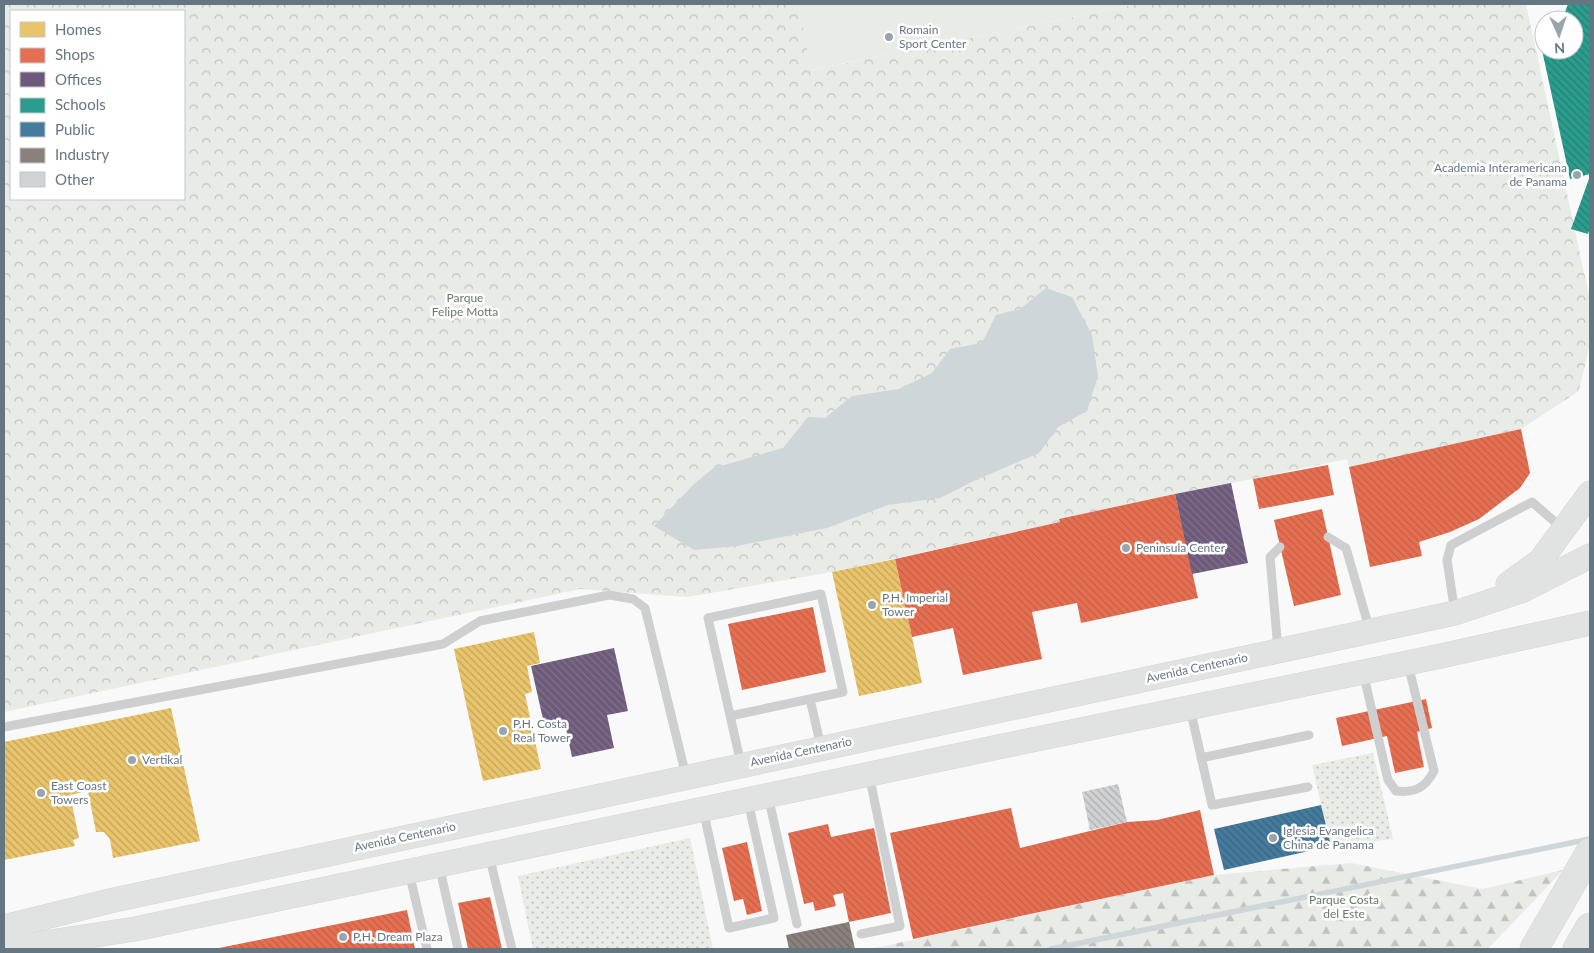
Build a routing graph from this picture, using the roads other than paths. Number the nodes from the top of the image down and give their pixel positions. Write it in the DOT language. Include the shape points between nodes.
graph roads {
  1 [pos="1590,493"];
  2 [pos="1564,529"];
  3 [pos="1328,537"];
  4 [pos="1280,547"];
  5 [pos="1590,556"];
  6 [pos="1463,611"];
  7 [pos="1590,623"];
  8 [pos="1370,631"];
  9 [pos="1324,641"];
  10 [pos="1278,650"];
  11 [pos="1407,663"];
  12 [pos="1174,672"];
  13 [pos="1363,672"];
  14 [pos="1332,678"];
  15 [pos="810,699"];
  16 [pos="1186,708"];
  17 [pos="730,716"];
  18 [pos="4,726"];
  19 [pos="1309,735"];
  20 [pos="821,747"];
  21 [pos="1201,758"];
  22 [pos="741,764"];
  23 [pos="869,774"];
  24 [pos="686,776"];
  25 [pos="1308,788"];
  26 [pos="758,798"];
  27 [pos="698,810"];
  28 [pos="1590,852"];
  29 [pos="489,854"];
  30 [pos="439,865"];
  31 [pos="408,872"];
  32 [pos="797,924"];
  33 [pos="4,927"];
  34 [pos="1590,927"];
  35 [pos="861,934"];
  36 [pos="4,949"];
  37 [pos="427,949"];
  38 [pos="458,949"];
  39 [pos="512,949"];
  40 [pos="1534,949"];
  41 [pos="1577,949"];
  1 -- 2 [label="main road"];
  2 -- 6 [label="main road" via="1541,560"];
  2 -- 6 [label="lane" via="1532,502 1451,545 1447,560"];
  3 -- 8 [label="lane" via="1346,548"];
  4 -- 10 [label="lane" via="1270,558"];
  5 -- 6 [label="main road, Avenida Centenario" via="1521,591"];
  6 -- 8 [label="main road, Avenida Centenario"];
  7 -- 11 [label="main road"];
  8 -- 9 [label="main road, Avenida Centenario"];
  9 -- 10 [label="main road, Avenida Centenario"];
  9 -- 14 [label="main road"];
  10 -- 12 [label="main road, Avenida Centenario"];
  11 -- 13 [label="main road"];
  11 -- 13 [label="lane" via="1434,771 1427,785 1410,792 1396,791 1388,780"];
  12 -- 16 [label="main road"];
  12 -- 20 [label="main road, Avenida Centenario"];
  13 -- 14 [label="main road"];
  14 -- 16 [label="main road"];
  15 -- 17 [label="lane"];
  15 -- 17 [label="lane" via="843,692 821,594 708,618"];
  15 -- 20 [label="lane"];
  16 -- 21 [label="lane"];
  16 -- 23 [label="main road"];
  17 -- 22 [label="lane"];
  18 -- 24 [label="lane" via="442,644 480,621 609,595 632,599 645,608"];
  19 -- 21 [label="lane"];
  20 -- 22 [label="main road, Avenida Centenario"];
  21 -- 25 [label="lane" via="1212,805"];
  22 -- 24 [label="main road, Avenida Centenario"];
  23 -- 26 [label="main road"];
  23 -- 35 [label="lane" via="900,926"];
  24 -- 27 [label="main road"];
  24 -- 33 [label="main road, Avenida Centenario" via="114,900"];
  26 -- 27 [label="main road"];
  26 -- 27 [label="lane" via="774,918 729,928"];
  26 -- 32 [label="lane"];
  27 -- 29 [label="main road"];
  28 -- 40 [label="highway"];
  29 -- 30 [label="main road"];
  29 -- 39 [label="lane"];
  30 -- 31 [label="main road"];
  30 -- 38 [label="lane"];
  31 -- 36 [label="main road" via="135,929"];
  31 -- 37 [label="lane"];
  34 -- 41 [label="highway"];
}
